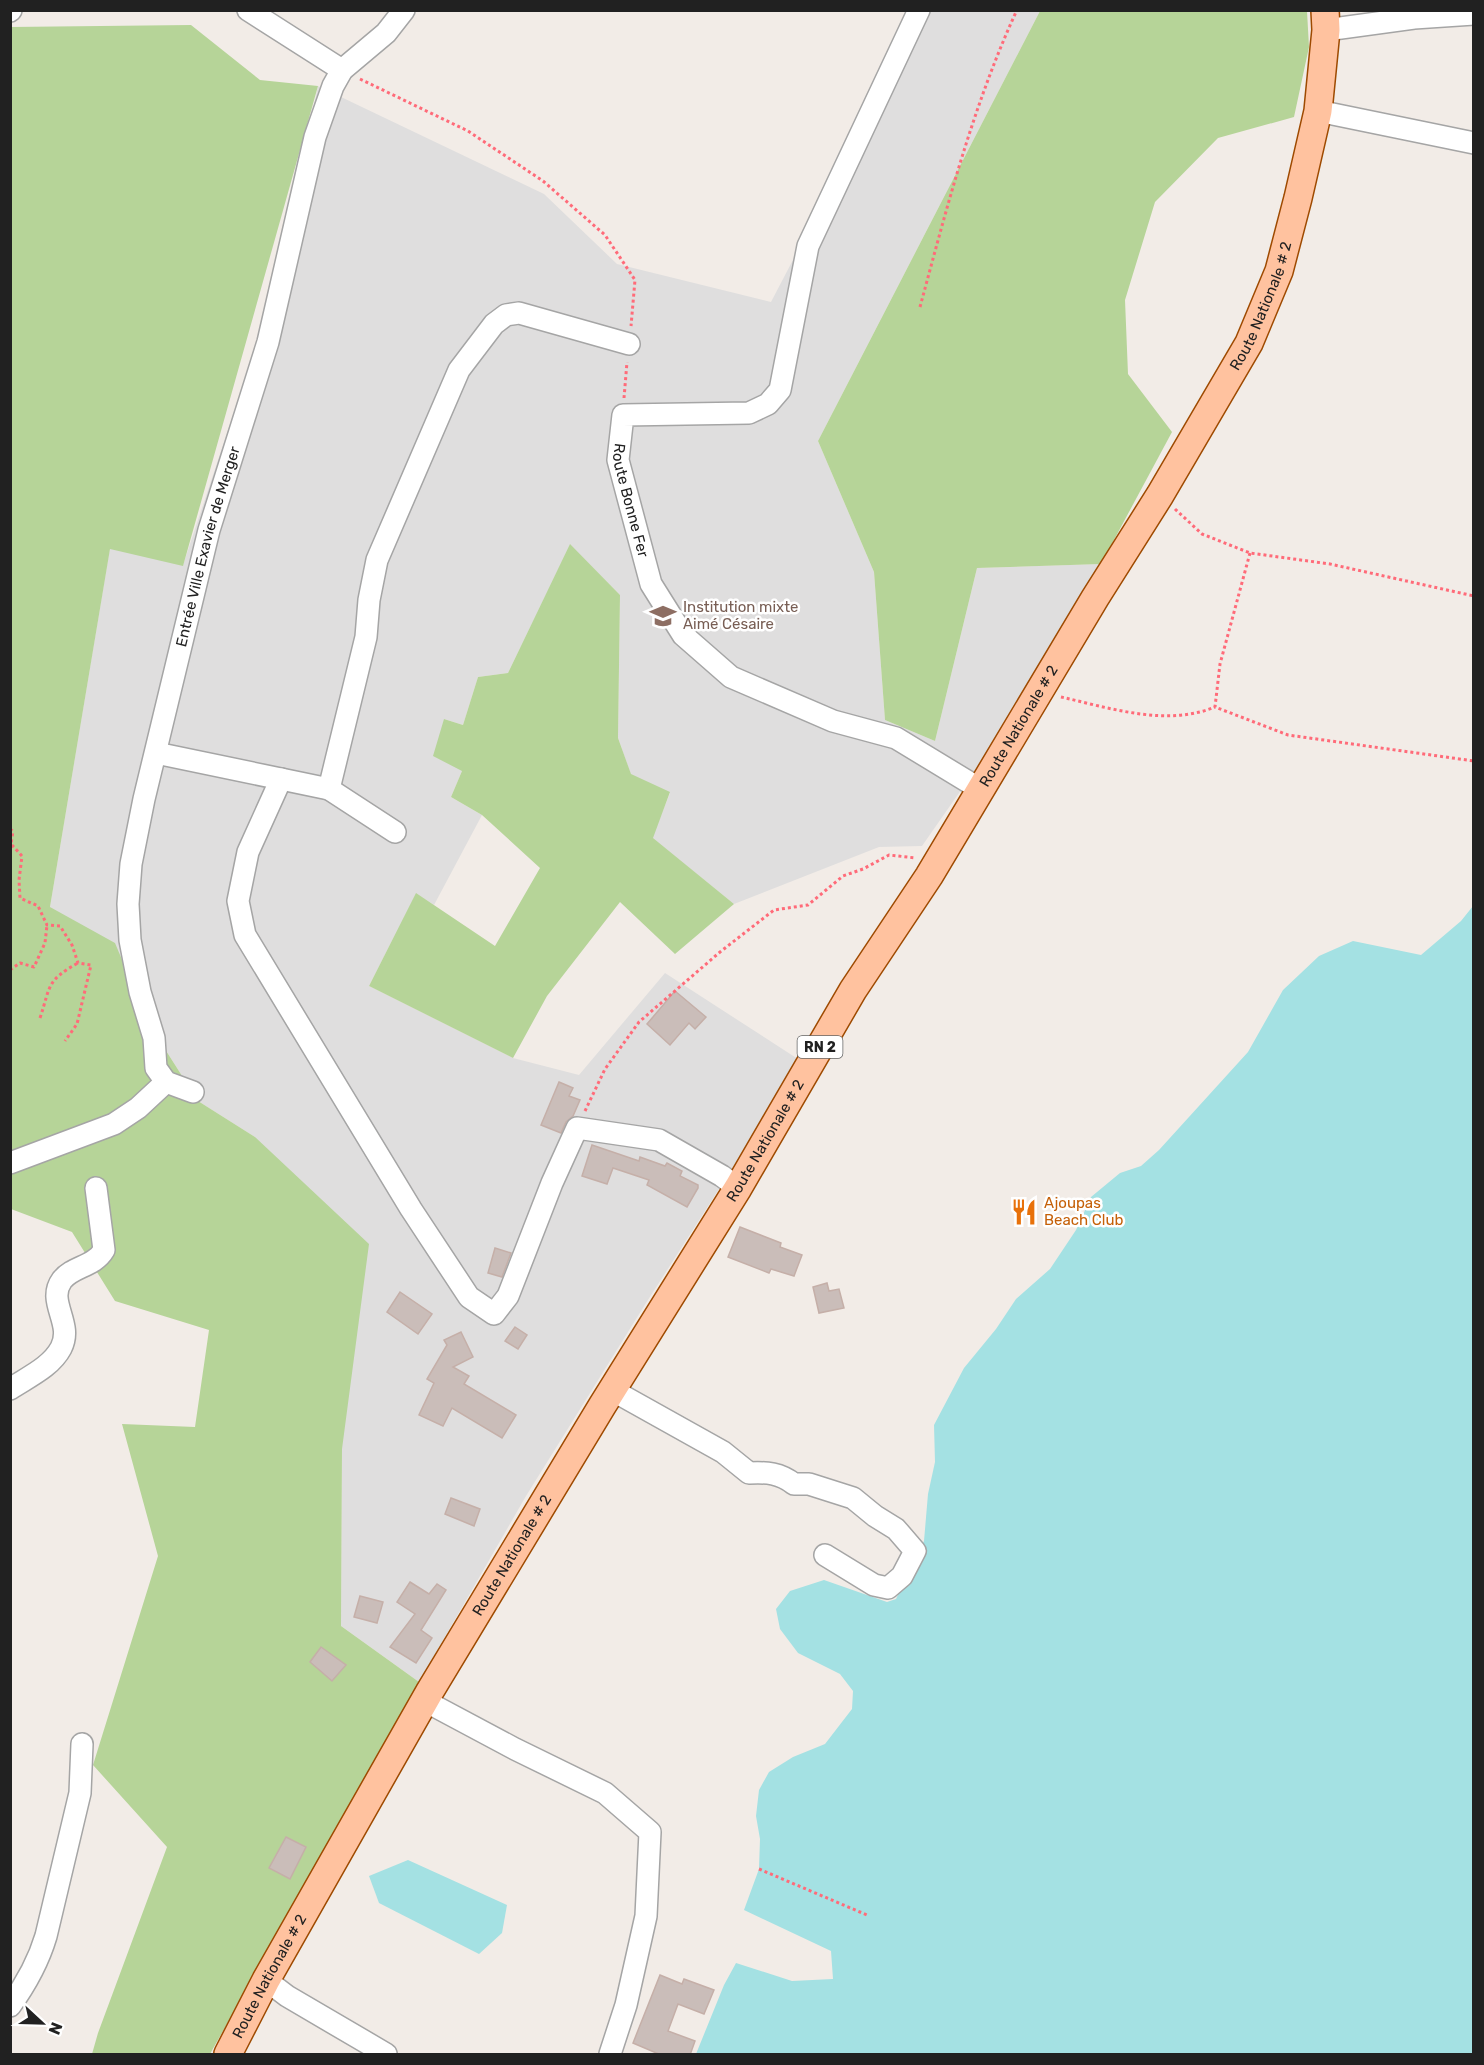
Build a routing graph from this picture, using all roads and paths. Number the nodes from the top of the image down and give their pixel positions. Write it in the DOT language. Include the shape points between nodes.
graph roads {
  1 [pos="248,10"];
  2 [pos="404,10"];
  3 [pos="919,10"];
  4 [pos="1017,10"];
  5 [pos="1473,14"];
  6 [pos="1325,20"];
  7 [pos="342,70"];
  8 [pos="1318,111"];
  9 [pos="1473,143"];
  10 [pos="920,307"];
  11 [pos="629,344"];
  12 [pos="623,415"];
  13 [pos="1160,495"];
  14 [pos="1250,553"];
  15 [pos="1473,596"];
  16 [pos="1039,692"];
  17 [pos="1215,707"];
  18 [pos="156,753"];
  19 [pos="1473,761"];
  20 [pos="281,779"];
  21 [pos="329,789"];
  22 [pos="980,789"];
  23 [pos="10,829"];
  24 [pos="395,832"];
  25 [pos="939,860"];
  26 [pos="47,925"];
  27 [pos="78,963"];
  28 [pos="10,970"];
  29 [pos="40,1018"];
  30 [pos="65,1041"];
  31 [pos="166,1082"];
  32 [pos="193,1092"];
  33 [pos="577,1128"];
  34 [pos="10,1164"];
  35 [pos="96,1188"];
  36 [pos="738,1188"];
  37 [pos="10,1389"];
  38 [pos="612,1390"];
  39 [pos="825,1555"];
  40 [pos="425,1701"];
  41 [pos="82,1744"];
  42 [pos="759,1869"];
  43 [pos="867,1916"];
  44 [pos="266,1980"];
  45 [pos="10,2006"];
  46 [pos="228,2055"];
  47 [pos="386,2055"];
  48 [pos="610,2055"];
  1 -- 7 [label="street"];
  2 -- 7 [label="street, Entrée Ville Exavier de Merger" via="386,33"];
  3 -- 12 [label="street" via="808,246 780,390 768,404 749,413"];
  4 -- 10 [label="path" via="997,53 954,183"];
  5 -- 6 [label="street"];
  6 -- 8 [label="main road, Route Nationale # 2 / RN 2"];
  7 -- 11 [label="path" via="468,131 543,181 605,235 635,280"];
  7 -- 18 [label="street, Entrée Ville Exavier de Merger" via="315,137 268,342 209,530"];
  8 -- 9 [label="street"];
  8 -- 13 [label="main road, Route Nationale # 2 / RN 2" via="1279,272 1249,343"];
  11 -- 12 [label="path"];
  11 -- 21 [label="street" via="519,314 506,315 494,324 459,370 377,560 366,637"];
  12 -- 22 [label="street, Route Bonne Fer" via="618,460 651,584 683,635 731,677 833,721 896,738"];
  13 -- 14 [label="path" via="1202,534"];
  13 -- 16 [label="main road, Route Nationale # 2 / RN 2"];
  14 -- 15 [label="path" via="1330,564"];
  14 -- 17 [label="path" via="1220,664"];
  16 -- 17 [label="path" via="1133,714 1182,716"];
  16 -- 22 [label="main road, Route Nationale # 2 / RN 2"];
  17 -- 19 [label="path" via="1288,735"];
  18 -- 20 [label="street"];
  18 -- 31 [label="street, Entrée Ville Exavier de Merger" via="131,864 128,904 130,940 154,1038 156,1068"];
  20 -- 21 [label="street"];
  20 -- 33 [label="street" via="248,852 238,901 245,935 411,1209 469,1297 494,1314 508,1296"];
  21 -- 24 [label="street"];
  22 -- 25 [label="main road, Route Nationale # 2 / RN 2"];
  23 -- 26 [label="path" via="11,843 22,856 20,898 38,906"];
  25 -- 33 [label="path" via="888,855 843,876 808,905 774,910 639,1022 605,1070"];
  25 -- 36 [label="main road, Route Nationale # 2 / RN 2" via="853,990"];
  26 -- 27 [label="path" via="60,926"];
  26 -- 28 [label="path" via="45,943 34,967 20,963"];
  27 -- 29 [label="path" via="51,981"];
  27 -- 30 [label="path" via="91,965 77,1024"];
  31 -- 32 [label="street"];
  31 -- 34 [label="street" via="114,1124"];
  33 -- 36 [label="street" via="659,1140"];
  35 -- 37 [label="street" via="104,1250 95,1261 62,1280 57,1302 66,1338 61,1349 45,1367"];
  36 -- 38 [label="main road, Route Nationale # 2 / RN 2"];
  38 -- 39 [label="street" via="723,1452 749,1473 783,1476 794,1484 809,1484 853,1498 896,1529 915,1551 902,1576 888,1588 874,1585"];
  38 -- 40 [label="main road, Route Nationale # 2 / RN 2"];
  40 -- 44 [label="main road, Route Nationale # 2 / RN 2"];
  40 -- 48 [label="street" via="605,1794 650,1832 646,1916"];
  41 -- 45 [label="street" via="80,1793 46,1936 29,1980"];
  42 -- 43 [label="path"];
  44 -- 46 [label="main road, Route Nationale # 2 / RN 2"];
  44 -- 47 [label="street"];
}
